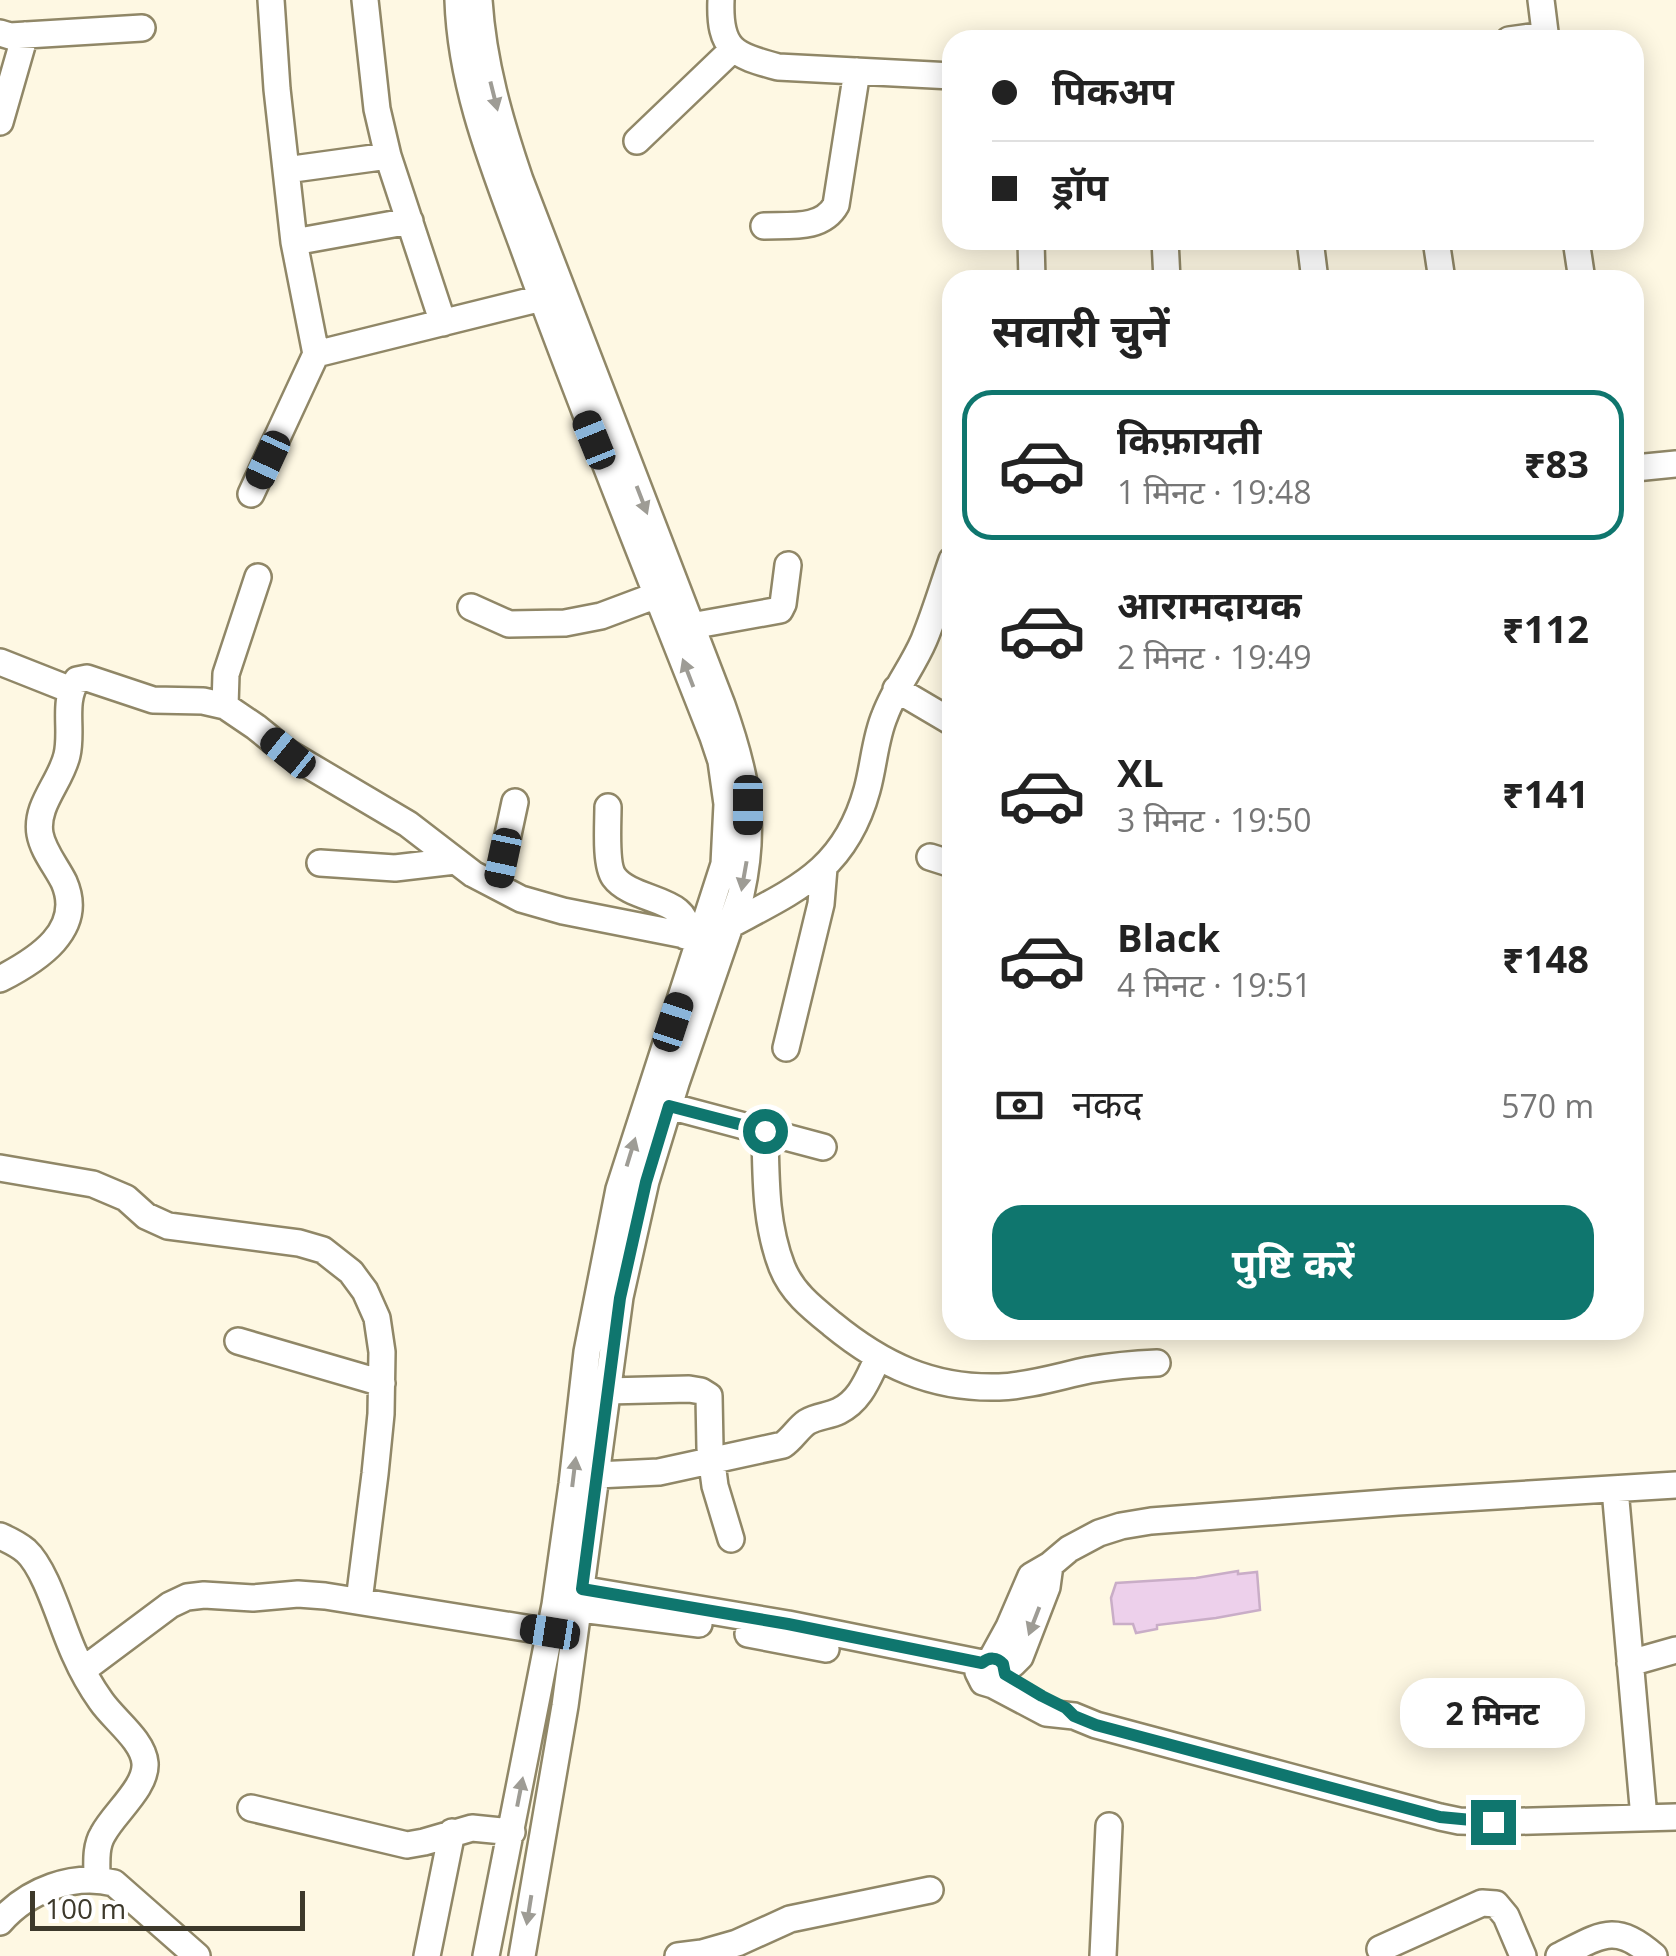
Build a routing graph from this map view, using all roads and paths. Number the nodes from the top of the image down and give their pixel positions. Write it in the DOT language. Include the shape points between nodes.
graph roads {
  1 [pos="271,0"];
  2 [pos="365,0"];
  3 [pos="458,0"];
  4 [pos="479,0"];
  5 [pos="721,0"];
  6 [pos="1541,0"];
  7 [pos="142,28"];
  8 [pos="1545,30"];
  9 [pos="12,34"];
  10 [pos="732,50"];
  11 [pos="857,71"];
  12 [pos="942,75"];
  13 [pos="0,122"];
  14 [pos="637,141"];
  15 [pos="388,156"];
  16 [pos="286,170"];
  17 [pos="410,221"];
  18 [pos="764,226"];
  19 [pos="294,242"];
  20 [pos="552,296"];
  21 [pos="443,323"];
  22 [pos="316,354"];
  23 [pos="1676,464"];
  24 [pos="1644,467"];
  25 [pos="251,494"];
  26 [pos="788,566"];
  27 [pos="258,576"];
  28 [pos="658,595"];
  29 [pos="472,607"];
  30 [pos="942,607"];
  31 [pos="692,626"];
  32 [pos="0,662"];
  33 [pos="896,688"];
  34 [pos="70,690"];
  35 [pos="225,706"];
  36 [pos="942,716"];
  37 [pos="515,802"];
  38 [pos="608,807"];
  39 [pos="455,862"];
  40 [pos="320,863"];
  41 [pos="824,868"];
  42 [pos="497,886"];
  43 [pos="710,936"];
  44 [pos="0,979"];
  45 [pos="786,1048"];
  46 [pos="669,1106"];
  47 [pos="765,1131"];
  48 [pos="822,1147"];
  49 [pos="0,1168"];
  50 [pos="238,1341"];
  51 [pos="878,1358"];
  52 [pos="1157,1363"];
  53 [pos="382,1382"];
  54 [pos="607,1391"];
  55 [pos="710,1459"];
  56 [pos="596,1475"];
  57 [pos="1676,1486"];
  58 [pos="1615,1489"];
  59 [pos="0,1536"];
  60 [pos="731,1539"];
  61 [pos="568,1597"];
  62 [pos="358,1601"];
  63 [pos="550,1632"];
  64 [pos="1676,1650"];
  65 [pos="1630,1663"];
  66 [pos="83,1670"];
  67 [pos="993,1672"];
  68 [pos="250,1808"];
  69 [pos="1676,1817"];
  70 [pos="1644,1818"];
  71 [pos="1108,1826"];
  72 [pos="452,1832"];
  73 [pos="512,1832"];
  74 [pos="97,1879"];
  75 [pos="930,1890"];
  76 [pos="0,1922"];
  77 [pos="1380,1949"];
  78 [pos="738,1950"];
  79 [pos="197,1956"];
  80 [pos="426,1956"];
  81 [pos="486,1956"];
  82 [pos="522,1956"];
  83 [pos="678,1956"];
  84 [pos="1103,1956"];
  85 [pos="1522,1956"];
  86 [pos="1559,1956"];
  87 [pos="1654,1956"];
  1 -- 16 [label="street"];
  2 -- 15 [label="street"];
  3 -- 20 [label="street" via="472,100"];
  4 -- 20 [label="street, one-way" via="488,73"];
  5 -- 10 [label="street"];
  6 -- 8 [label="street"];
  7 -- 9 [label="street"];
  9 -- 13 [label="street"];
  10 -- 11 [label="street" via="778,67"];
  10 -- 14 [label="street"];
  11 -- 12 [label="street"];
  11 -- 18 [label="street" via="830,216"];
  15 -- 16 [label="street"];
  15 -- 17 [label="street"];
  16 -- 19 [label="street"];
  17 -- 19 [label="street"];
  17 -- 21 [label="street"];
  19 -- 22 [label="street"];
  20 -- 21 [label="street"];
  20 -- 28 [label="street" via="580,404"];
  20 -- 31 [label="street, one-way"];
  21 -- 22 [label="street"];
  22 -- 25 [label="street"];
  23 -- 24 [label="street"];
  26 -- 31 [label="street" via="780,610"];
  27 -- 35 [label="street" via="229,664"];
  28 -- 29 [label="street" via="565,623 509,624"];
  43 -- 28 [label="street, one-way" via="724,864 725,784"];
  30 -- 33 [label="street"];
  31 -- 43 [label="street, one-way" via="736,744 748,805 747,866"];
  32 -- 34 [label="street"];
  33 -- 36 [label="street"];
  33 -- 41 [label="street" via="859,814"];
  34 -- 35 [label="street" via="87,678 152,700"];
  34 -- 44 [label="street" via="67,755 39,821 70,913 51,944"];
  35 -- 39 [label="street" via="288,753 408,824"];
  37 -- 42 [label="street"];
  38 -- 43 [label="street" via="613,876"];
  39 -- 40 [label="street" via="395,868"];
  39 -- 42 [label="street"];
  41 -- 43 [label="street"];
  41 -- 45 [label="street"];
  42 -- 43 [label="street" via="539,906"];
  43 -- 46 [label="street"];
  61 -- 43 [label="street, one-way" via="587,1352 619,1189"];
  46 -- 47 [label="street"];
  46 -- 54 [label="street" via="620,1298"];
  47 -- 48 [label="street"];
  47 -- 51 [label="street" via="769,1222 782,1268 805,1302"];
  49 -- 53 [label="street" via="93,1184 168,1226 323,1250 365,1291 377,1318"];
  50 -- 53 [label="street"];
  51 -- 52 [label="street" via="944,1382 1001,1387"];
  51 -- 55 [label="street" via="861,1392 837,1412 809,1420 783,1444"];
  53 -- 62 [label="street"];
  54 -- 55 [label="street" via="702,1391 710,1405"];
  54 -- 56 [label="street"];
  55 -- 56 [label="street" via="659,1472"];
  55 -- 60 [label="street"];
  56 -- 61 [label="street"];
  57 -- 58 [label="street"];
  58 -- 65 [label="street"];
  58 -- 67 [label="street" via="1121,1526 1031,1576"];
  59 -- 66 [label="street" via="38,1566"];
  61 -- 63 [label="street"];
  61 -- 67 [label="street" via="771,1620"];
  61 -- 82 [label="street, one-way"];
  62 -- 63 [label="street"];
  62 -- 66 [label="street" via="298,1594 186,1597"];
  73 -- 63 [label="street, one-way"];
  64 -- 65 [label="street"];
  65 -- 70 [label="street"];
  66 -- 74 [label="street" via="145,1762 144,1774 102,1834"];
  67 -- 70 [label="street" via="1046,1713 1460,1821"];
  68 -- 72 [label="street" via="407,1844"];
  69 -- 70 [label="street"];
  71 -- 84 [label="street"];
  72 -- 73 [label="street"];
  72 -- 80 [label="street"];
  73 -- 81 [label="street"];
  74 -- 76 [label="street" via="46,1888"];
  74 -- 79 [label="street" via="114,1883"];
  75 -- 78 [label="street" via="790,1919"];
  77 -- 85 [label="street" via="1482,1903 1496,1904 1506,1916"];
  78 -- 83 [label="street"];
  86 -- 87 [label="street" via="1617,1933"];
}
